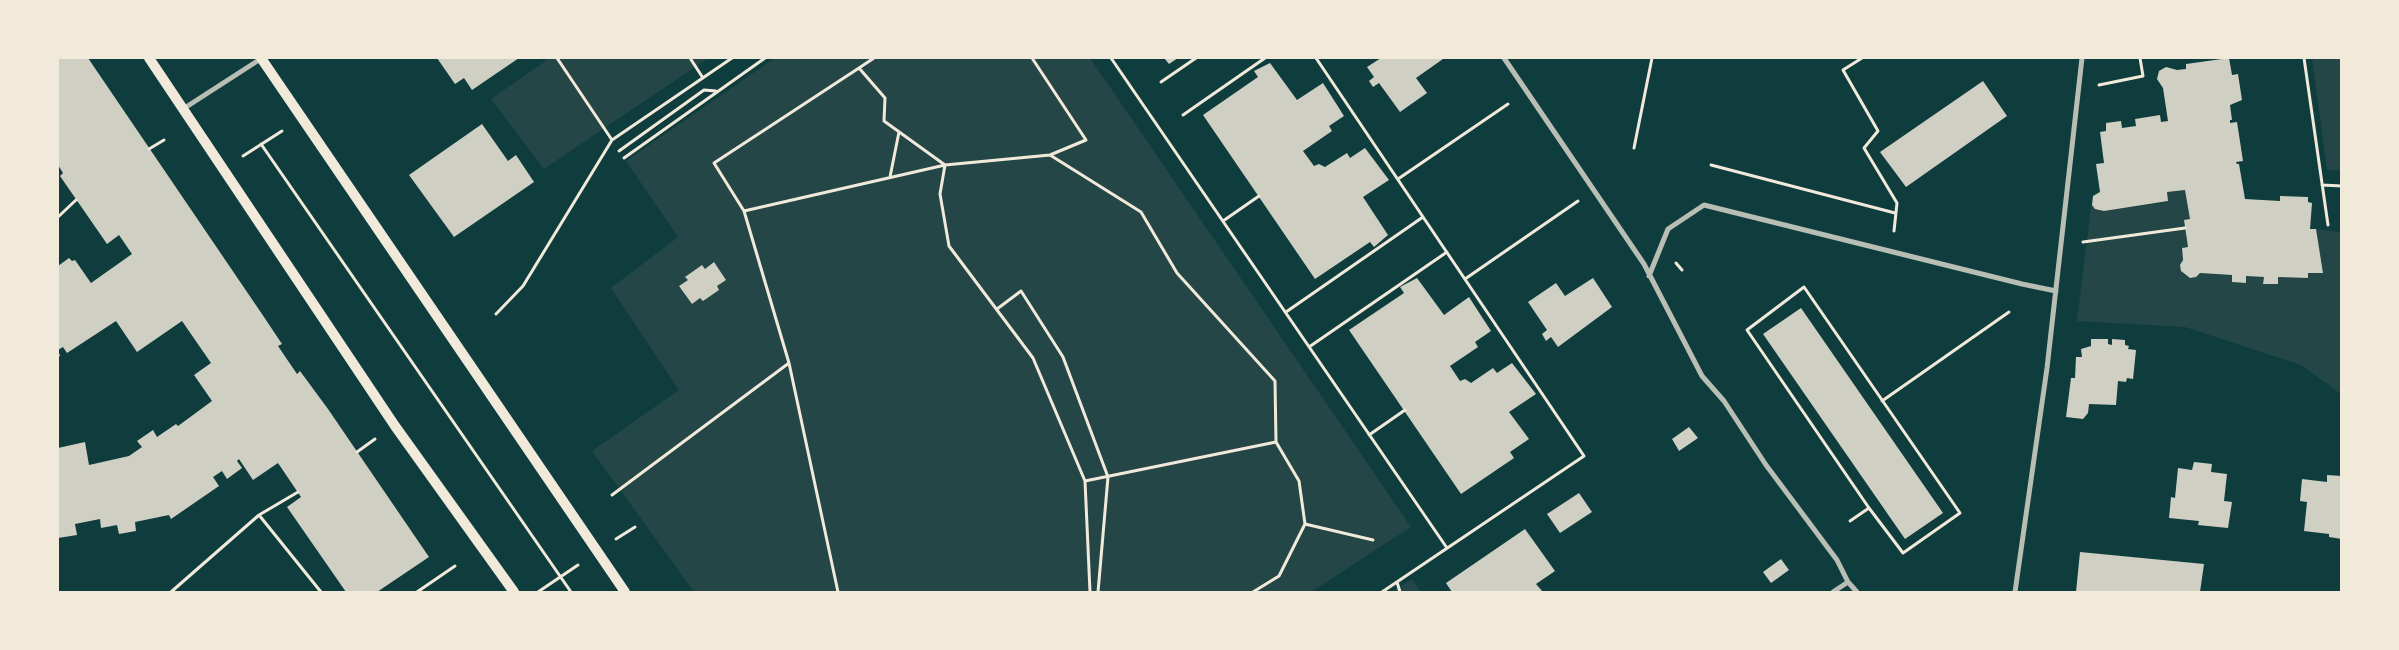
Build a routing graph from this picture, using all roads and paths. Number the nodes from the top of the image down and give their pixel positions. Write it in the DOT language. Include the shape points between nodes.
graph roads {
  1 [pos="149,58"];
  2 [pos="262,58"];
  3 [pos="557,58"];
  4 [pos="690,58"];
  5 [pos="732,58"];
  6 [pos="765,58"];
  7 [pos="874,58"];
  8 [pos="1032,58"];
  9 [pos="1111,58"];
  10 [pos="1196,58"];
  11 [pos="1264,58"];
  12 [pos="1316,58"];
  13 [pos="1504,58"];
  14 [pos="1652,58"];
  15 [pos="1862,58"];
  16 [pos="2082,58"];
  17 [pos="2140,58"];
  18 [pos="2304,58"];
  19 [pos="859,68"];
  20 [pos="703,78"];
  21 [pos="1161,82"];
  22 [pos="2093,86"];
  23 [pos="716,91"];
  24 [pos="1508,104"];
  25 [pos="183,109"];
  26 [pos="1183,115"];
  27 [pos="302,118"];
  28 [pos="899,132"];
  29 [pos="164,140"];
  30 [pos="612,140"];
  31 [pos="261,144"];
  32 [pos="1634,148"];
  33 [pos="149,149"];
  34 [pos="619,151"];
  35 [pos="1050,155"];
  36 [pos="624,158"];
  37 [pos="945,165"];
  38 [pos="1711,165"];
  39 [pos="223,168"];
  40 [pos="890,177"];
  41 [pos="1398,179"];
  42 [pos="2322,185"];
  43 [pos="2342,186"];
  44 [pos="1258,196"];
  45 [pos="76,200"];
  46 [pos="1580,200"];
  47 [pos="744,211"];
  48 [pos="1895,212"];
  49 [pos="58,217"];
  50 [pos="1423,217"];
  51 [pos="1223,221"];
  52 [pos="2328,225"];
  53 [pos="2185,228"];
  54 [pos="2075,243"];
  55 [pos="1892,250"];
  56 [pos="1447,252"];
  57 [pos="1649,276"];
  58 [pos="1465,279"];
  59 [pos="2056,291"];
  60 [pos="996,309"];
  61 [pos="1286,312"];
  62 [pos="2009,312"];
  63 [pos="496,314"];
  64 [pos="1309,346"];
  65 [pos="789,363"];
  66 [pos="1882,401"];
  67 [pos="1404,410"];
  68 [pos="1370,435"];
  69 [pos="1276,442"];
  70 [pos="1108,477"];
  71 [pos="1084,481"];
  72 [pos="298,492"];
  73 [pos="612,495"];
  74 [pos="1869,508"];
  75 [pos="259,515"];
  76 [pos="1850,521"];
  77 [pos="1305,524"];
  78 [pos="1373,540"];
  79 [pos="1447,548"];
  80 [pos="455,566"];
  81 [pos="1397,582"];
  82 [pos="1848,582"];
  83 [pos="171,592"];
  84 [pos="321,592"];
  85 [pos="417,592"];
  86 [pos="514,592"];
  87 [pos="571,592"];
  88 [pos="625,592"];
  89 [pos="838,592"];
  90 [pos="1090,592"];
  91 [pos="1098,592"];
  92 [pos="1253,592"];
  93 [pos="1382,592"];
  94 [pos="1400,592"];
  95 [pos="1833,592"];
  96 [pos="1857,592"];
  97 [pos="2015,592"];
  1 -- 25 [label="main road"];
  2 -- 25 [label="street"];
  2 -- 27 [label="main road"];
  3 -- 30 [label="path"];
  4 -- 20 [label="path"];
  5 -- 20 [label="path"];
  6 -- 23 [label="path"];
  7 -- 19 [label="path"];
  8 -- 35 [label="path" via="1086,140"];
  9 -- 51 [label="path"];
  10 -- 21 [label="path"];
  11 -- 26 [label="path"];
  12 -- 41 [label="path"];
  13 -- 57 [label="street"];
  14 -- 32 [label="path"];
  15 -- 48 [label="path" via="1843,70 1878,131 1864,148 1896,203"];
  16 -- 59 [label="street"];
  17 -- 22 [label="path" via="2143,76"];
  18 -- 42 [label="path"];
  19 -- 28 [label="path" via="885,98 884,121"];
  19 -- 47 [label="path" via="714,163"];
  20 -- 30 [label="path"];
  23 -- 34 [label="path" via="704,90"];
  23 -- 36 [label="path"];
  24 -- 41 [label="path"];
  25 -- 39 [label="main road"];
  27 -- 31 [label="path"];
  27 -- 88 [label="main road"];
  28 -- 37 [label="path"];
  28 -- 40 [label="path"];
  29 -- 33 [label="path"];
  30 -- 63 [label="path" via="523,286"];
  31 -- 39 [label="path"];
  31 -- 87 [label="path"];
  35 -- 37 [label="path"];
  35 -- 69 [label="path" via="1141,212 1176,273 1275,381"];
  37 -- 40 [label="path"];
  37 -- 60 [label="path" via="940,194 949,246"];
  38 -- 48 [label="path"];
  39 -- 86 [label="main road" via="395,426"];
  40 -- 47 [label="path"];
  41 -- 50 [label="path"];
  42 -- 43 [label="path"];
  42 -- 52 [label="path"];
  44 -- 51 [label="path"];
  45 -- 49 [label="path"];
  46 -- 58 [label="path"];
  47 -- 65 [label="path"];
  48 -- 55 [label="path"];
  50 -- 56 [label="path"];
  50 -- 61 [label="path"];
  51 -- 61 [label="path"];
  53 -- 54 [label="path"];
  55 -- 57 [label="street" via="1704,205 1668,228"];
  55 -- 59 [label="street"];
  56 -- 58 [label="path"];
  56 -- 64 [label="path"];
  57 -- 82 [label="street" via="1702,376 1724,401 1766,465 1837,560"];
  58 -- 79 [label="path" via="1584,456"];
  59 -- 97 [label="street"];
  60 -- 70 [label="path" via="1021,290 1063,356"];
  60 -- 71 [label="path" via="1033,358"];
  61 -- 64 [label="path"];
  62 -- 66 [label="path"];
  64 -- 68 [label="path"];
  65 -- 73 [label="path"];
  65 -- 89 [label="path"];
  66 -- 74 [label="path" via="1960,513 1904,553"];
  66 -- 74 [label="path" via="1804,286 1747,330"];
  67 -- 68 [label="path"];
  68 -- 79 [label="path"];
  69 -- 70 [label="path"];
  69 -- 77 [label="path" via="1299,481"];
  70 -- 71 [label="path"];
  70 -- 91 [label="path"];
  71 -- 90 [label="path"];
  72 -- 75 [label="path"];
  74 -- 76 [label="path"];
  75 -- 83 [label="path"];
  75 -- 84 [label="path"];
  77 -- 78 [label="path"];
  77 -- 92 [label="path" via="1279,576"];
  79 -- 81 [label="path"];
  80 -- 85 [label="path"];
  81 -- 93 [label="path"];
  81 -- 94 [label="path"];
  82 -- 95 [label="street"];
  82 -- 96 [label="street"];
}
